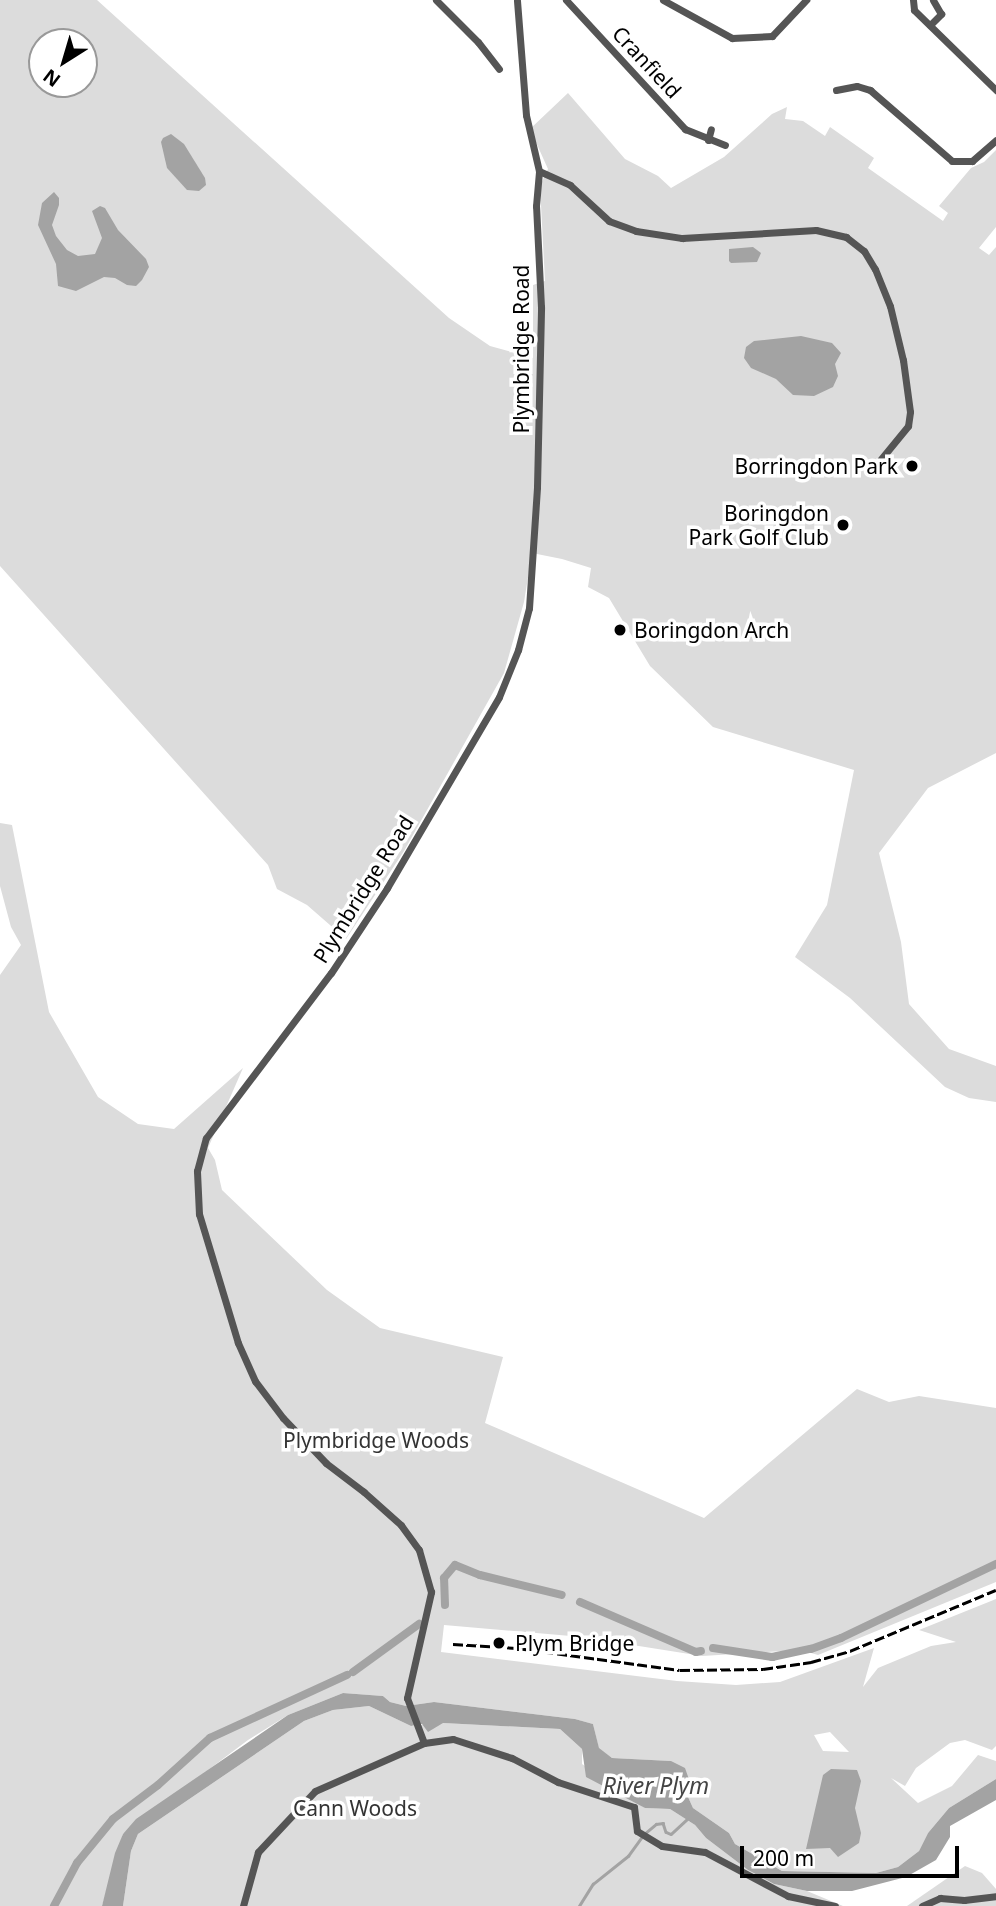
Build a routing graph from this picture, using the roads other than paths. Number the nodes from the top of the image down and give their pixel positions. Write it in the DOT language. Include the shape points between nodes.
graph roads {
  1 [pos="436,0"];
  2 [pos="517,0"];
  3 [pos="566,0"];
  4 [pos="663,0"];
  5 [pos="806,0"];
  6 [pos="912,0"];
  7 [pos="933,0"];
  8 [pos="930,25"];
  9 [pos="499,69"];
  10 [pos="836,90"];
  11 [pos="996,90"];
  12 [pos="712,129"];
  13 [pos="708,140"];
  14 [pos="996,140"];
  15 [pos="725,145"];
  16 [pos="539,171"];
  17 [pos="881,459"];
  18 [pos="424,1743"];
  19 [pos="996,1896"];
  20 [pos="243,1906"];
  21 [pos="835,1906"];
  22 [pos="922,1906"];
  1 -- 9 [label="street"];
  2 -- 16 [label="street, Plymbridge Road" via="526,115"];
  3 -- 13 [label="street, Cranfield" via="685,129"];
  4 -- 5 [label="street" via="732,38 772,36"];
  6 -- 8 [label="street" via="914,10"];
  7 -- 8 [label="street" via="942,13"];
  8 -- 11 [label="street"];
  10 -- 14 [label="street" via="857,86 870,90 952,161 972,161"];
  12 -- 13 [label="street"];
  13 -- 15 [label="street, Cranfield"];
  16 -- 17 [label="street" via="570,185 609,221 636,232 682,238 816,229 846,237 864,251 890,306 909,412 908,426"];
  16 -- 18 [label="street, Plymbridge Road" via="537,487 529,607 518,650 499,697 387,888 331,973 206,1138 197,1171 199,1214 238,1343 256,1381 326,1463 401,1525 419,1550 431,1592 407,1698"];
  18 -- 20 [label="street" via="315,1791 258,1852"];
  18 -- 21 [label="street" via="453,1738 512,1758 558,1782 634,1807 637,1831 662,1846 705,1852 788,1896"];
  19 -- 22 [label="street" via="940,1898"];
}
